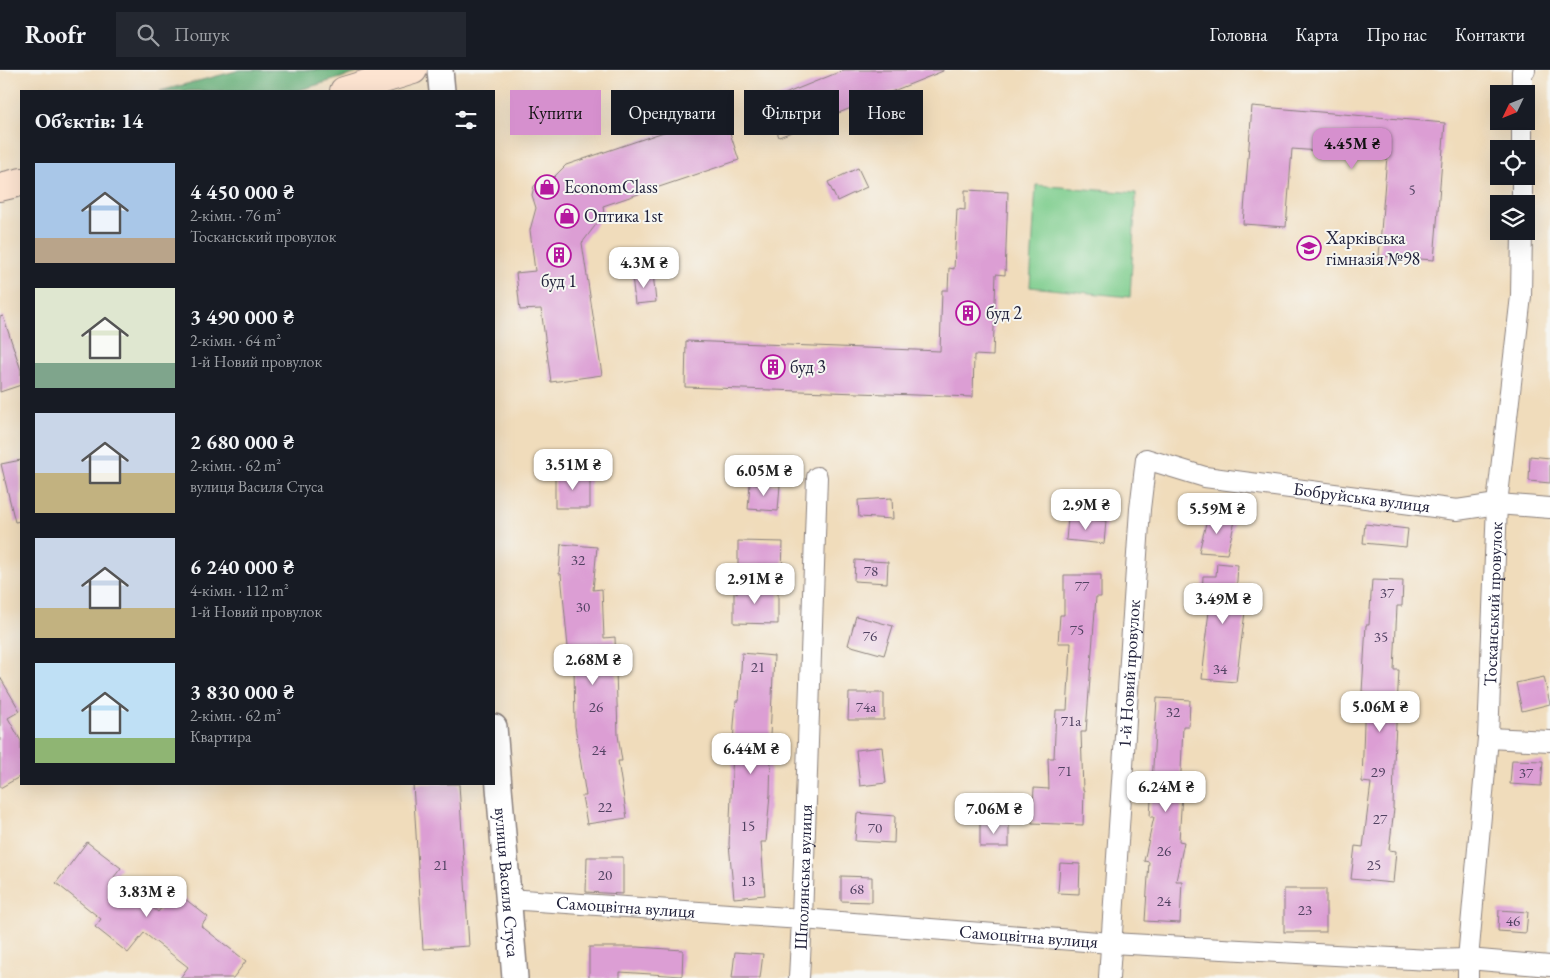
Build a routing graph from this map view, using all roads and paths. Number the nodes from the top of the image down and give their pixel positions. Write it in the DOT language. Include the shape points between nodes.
graph roads {
  1 [pos="413,70"];
  2 [pos="440,70"];
  3 [pos="1525,70"];
  4 [pos="1522,85"];
  5 [pos="347,90"];
  6 [pos="442,90"];
  7 [pos="20,182"];
  8 [pos="0,187"];
  9 [pos="1522,240"];
  10 [pos="1146,459"];
  11 [pos="817,477"];
  12 [pos="1497,504"];
  13 [pos="1550,508"];
  14 [pos="1488,738"];
  15 [pos="495,739"];
  16 [pos="1550,741"];
  17 [pos="508,899"];
  18 [pos="802,919"];
  19 [pos="1111,944"];
  20 [pos="1550,966"];
  21 [pos="1468,969"];
  22 [pos="515,978"];
  23 [pos="799,978"];
  24 [pos="1109,978"];
  1 -- 5 [label="main road"];
  2 -- 6 [label="street"];
  3 -- 4 [label="street" via="1522,71"];
  7 -- 8 [label="main road"];
  9 -- 12 [label="street, Тосканський провулок" via="1521,296"];
  10 -- 12 [label="street, Бобруйська вулиця" via="1205,477 1448,509"];
  10 -- 19 [label="street, 1-й Новий провулок"];
  11 -- 18 [label="street, Шполянська вулиця"];
  12 -- 13 [label="street, Бобруйська вулиця"];
  12 -- 14 [label="street, Тосканський провулок"];
  14 -- 16 [label="street"];
  14 -- 21 [label="street, Тосканський провулок"];
  15 -- 17 [label="street, вулиця Василя Стуса"];
  17 -- 18 [label="street, Самоцвітна вулиця"];
  17 -- 22 [label="street, вулиця Василя Стуса"];
  18 -- 19 [label="street, Самоцвітна вулиця"];
  18 -- 23 [label="street, Шполянська вулиця"];
  19 -- 21 [label="street, Самоцвітна вулиця" via="1430,960"];
  19 -- 24 [label="street, 1-й Новий провулок"];
  20 -- 21 [label="street, Самоцвітна вулиця"];
}
